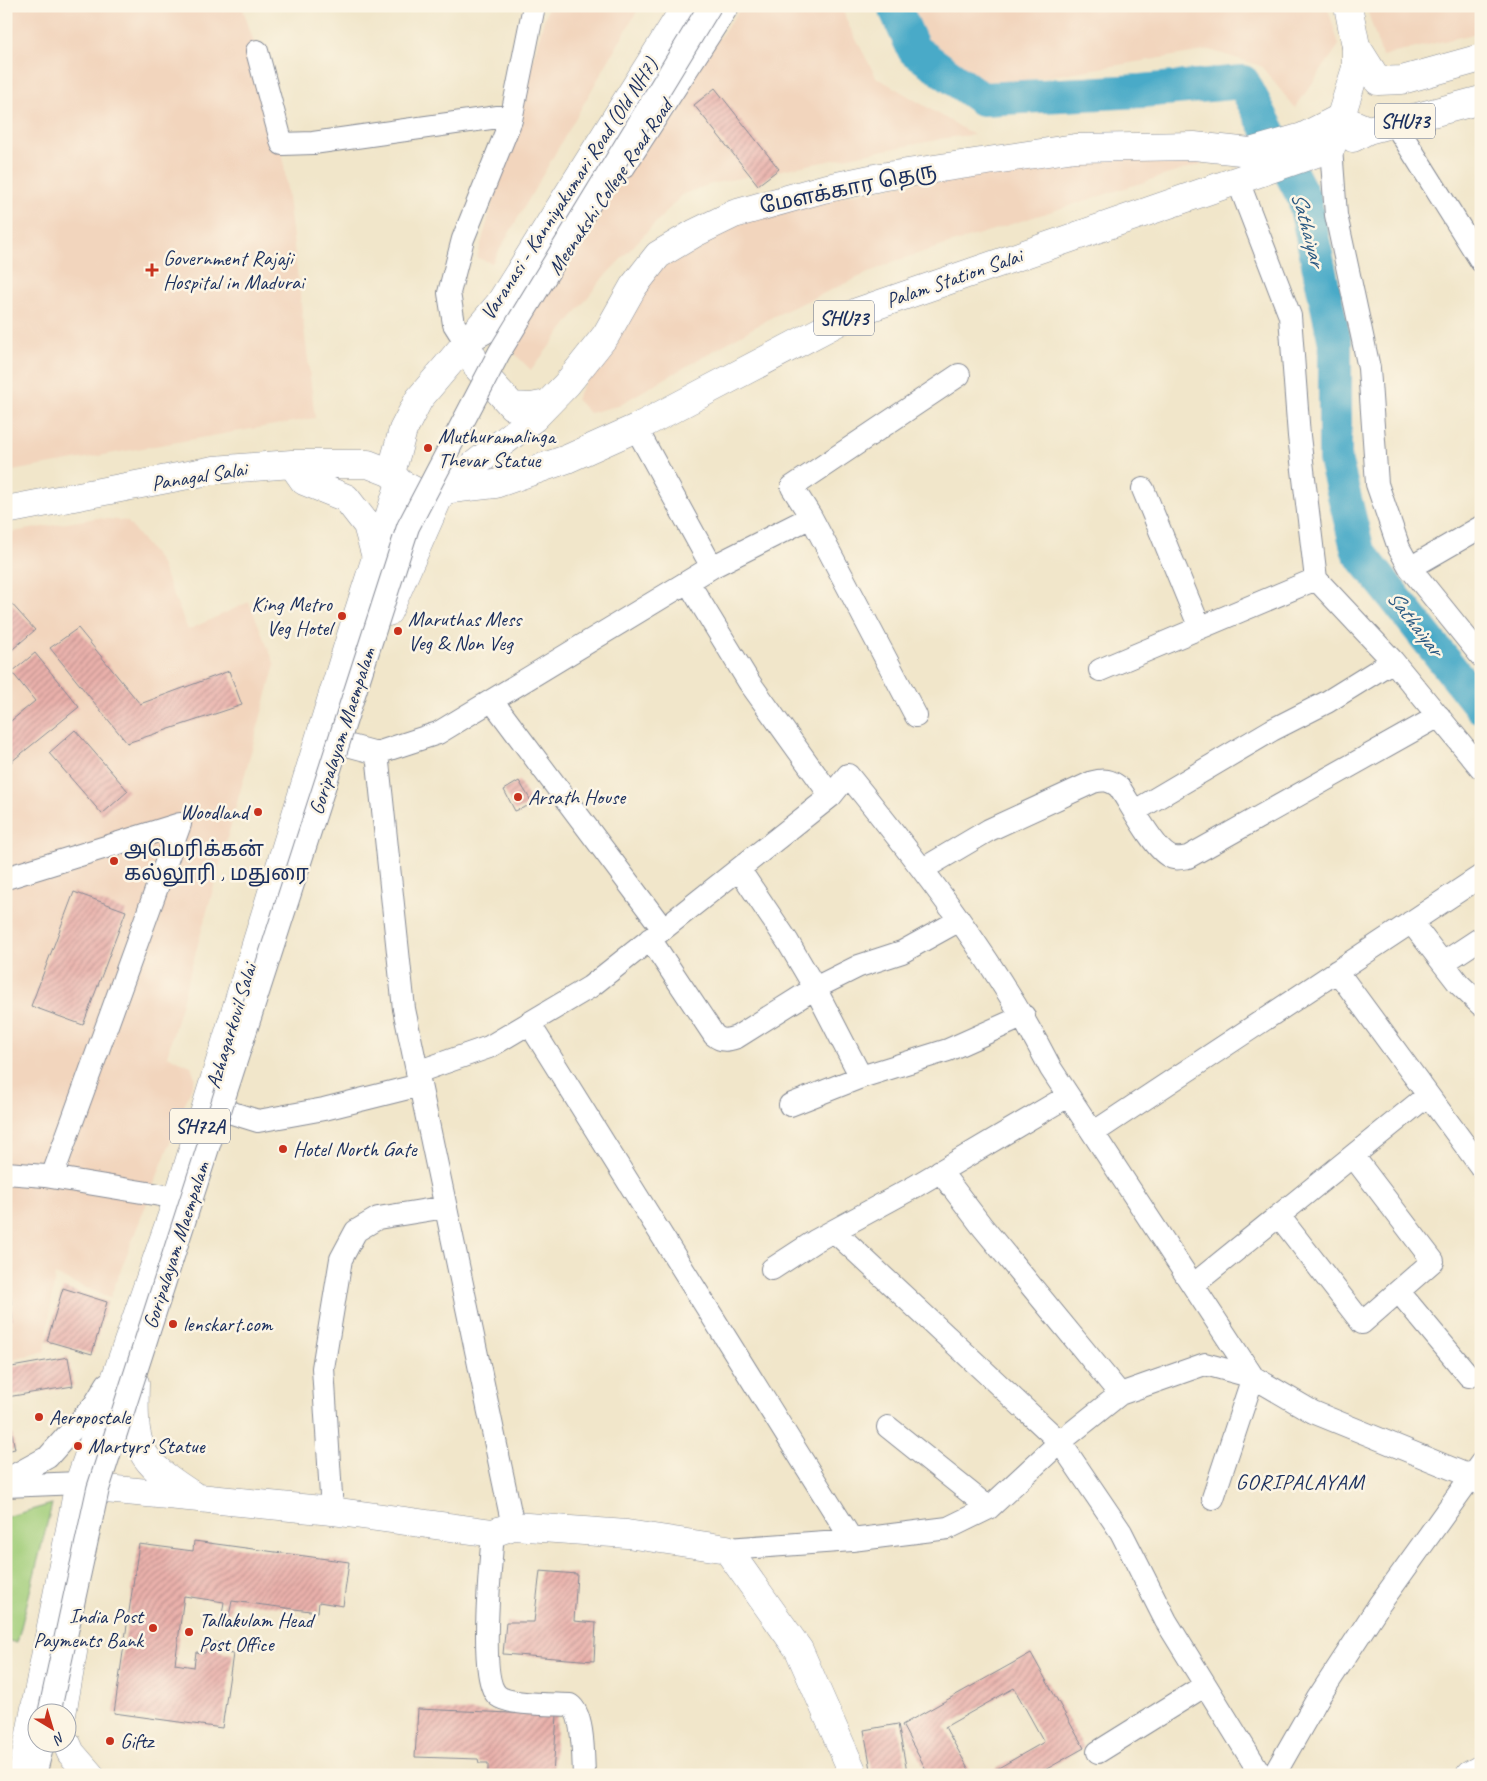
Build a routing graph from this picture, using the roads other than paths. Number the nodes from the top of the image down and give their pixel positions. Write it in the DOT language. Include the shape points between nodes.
graph roads {
  1 [pos="534,6"];
  2 [pos="686,6"];
  3 [pos="710,6"];
  4 [pos="728,6"];
  5 [pos="1348,6"];
  6 [pos="1356,46"];
  7 [pos="257,51"];
  8 [pos="1481,58"];
  9 [pos="1481,100"];
  10 [pos="512,115"];
  11 [pos="1340,118"];
  12 [pos="1395,124"];
  13 [pos="1368,130"];
  14 [pos="1331,148"];
  15 [pos="1249,169"];
  16 [pos="1481,261"];
  17 [pos="466,343"];
  18 [pos="959,375"];
  19 [pos="547,404"];
  20 [pos="636,428"];
  21 [pos="292,464"];
  22 [pos="396,478"];
  23 [pos="1143,489"];
  24 [pos="442,490"];
  25 [pos="6,510"];
  26 [pos="811,517"];
  27 [pos="1481,528"];
  28 [pos="376,557"];
  29 [pos="712,567"];
  30 [pos="1410,568"];
  31 [pos="1316,579"];
  32 [pos="688,582"];
  33 [pos="1200,628"];
  34 [pos="1481,656"];
  35 [pos="1393,661"];
  36 [pos="1100,670"];
  37 [pos="493,702"];
  38 [pos="916,716"];
  39 [pos="1438,716"];
  40 [pos="347,745"];
  41 [pos="377,753"];
  42 [pos="1481,768"];
  43 [pos="831,796"];
  44 [pos="1135,811"];
  45 [pos="923,868"];
  46 [pos="739,869"];
  47 [pos="1481,876"];
  48 [pos="6,878"];
  49 [pos="958,921"];
  50 [pos="1411,922"];
  51 [pos="657,934"];
  52 [pos="1481,938"];
  53 [pos="1443,963"];
  54 [pos="1337,971"];
  55 [pos="815,988"];
  56 [pos="1481,1005"];
  57 [pos="1024,1016"];
  58 [pos="529,1023"];
  59 [pos="861,1077"];
  60 [pos="419,1078"];
  61 [pos="1428,1095"];
  62 [pos="1068,1096"];
  63 [pos="790,1105"];
  64 [pos="229,1112"];
  65 [pos="1093,1133"];
  66 [pos="1353,1156"];
  67 [pos="1481,1167"];
  68 [pos="940,1171"];
  69 [pos="6,1174"];
  70 [pos="52,1177"];
  71 [pos="178,1198"];
  72 [pos="446,1207"];
  73 [pos="1279,1216"];
  74 [pos="834,1231"];
  75 [pos="772,1269"];
  76 [pos="1193,1285"];
  77 [pos="1399,1292"];
  78 [pos="122,1360"];
  79 [pos="1469,1376"];
  80 [pos="1253,1377"];
  81 [pos="135,1384"];
  82 [pos="1120,1394"];
  83 [pos="888,1427"];
  84 [pos="1060,1442"];
  85 [pos="1477,1473"];
  86 [pos="6,1480"];
  87 [pos="79,1483"];
  88 [pos="6,1486"];
  89 [pos="106,1489"];
  90 [pos="198,1498"];
  91 [pos="1213,1498"];
  92 [pos="989,1508"];
  93 [pos="332,1511"];
  94 [pos="503,1530"];
  95 [pos="852,1540"];
  96 [pos="727,1549"];
  97 [pos="1204,1686"];
  98 [pos="51,1704"];
  99 [pos="64,1704"];
  100 [pos="1098,1752"];
  101 [pos="40,1754"];
  102 [pos="74,1754"];
  103 [pos="1481,1769"];
  104 [pos="22,1775"];
  105 [pos="35,1775"];
  106 [pos="90,1775"];
  107 [pos="584,1775"];
  108 [pos="854,1775"];
  109 [pos="1261,1775"];
  110 [pos="1274,1775"];
  111 [pos="1470,1775"];
  1 -- 10 [label="street"];
  2 -- 17 [label="main road, Varanasi - Kanniyakumari Road (Old NH7)" via="500,303"];
  3 -- 98 [label="street, Goripalayam Maempalam, bridge" via="500,353 408,527 98,1489"];
  4 -- 17 [label="street, Meenakshi College Road Road" via="562,263 525,305 506,321"];
  5 -- 6 [label="main road"];
  6 -- 8 [label="main road, SHU73" via="1378,81 1402,80"];
  6 -- 11 [label="main road" via="1356,68"];
  7 -- 10 [label="street" via="282,144 313,143"];
  9 -- 12 [label="main road, Palam Station Salai / SHU73"];
  10 -- 17 [label="street" via="463,239 449,293 454,324"];
  11 -- 13 [label="main road"];
  11 -- 14 [label="main road"];
  11 -- 15 [label="main road"];
  12 -- 13 [label="main road, Palam Station Salai / SHU73"];
  12 -- 16 [label="street"];
  13 -- 14 [label="main road, Palam Station Salai / SHU73"];
  14 -- 15 [label="main road, Palam Station Salai / SHU73"];
  14 -- 30 [label="street" via="1336,215 1368,368 1377,484 1399,548"];
  15 -- 19 [label="main road, மேளக்கார தெரு" via="1194,146 1075,148 880,177 734,214 658,255 633,287 606,334"];
  15 -- 20 [label="main road, Palam Station Salai / SHU73" via="1197,193 857,312"];
  15 -- 31 [label="street" via="1290,316 1299,436"];
  17 -- 19 [label="main road" via="478,368 512,406"];
  17 -- 22 [label="main road, Varanasi - Kanniyakumari Road (Old NH7)" via="419,399 404,430"];
  18 -- 26 [label="street" via="792,487"];
  19 -- 24 [label="main road, மேளக்கார தெரு" via="534,418"];
  20 -- 24 [label="main road, Palam Station Salai / SHU73" via="568,459 495,484"];
  20 -- 29 [label="street"];
  21 -- 22 [label="main road, Panagal Salai" via="368,464"];
  21 -- 25 [label="main road, Panagal Salai" via="214,470"];
  21 -- 28 [label="main road" via="304,481 346,498 367,525"];
  22 -- 24 [label="main road, SHU73" via="416,492"];
  22 -- 28 [label="main road, Azhagarkovil Salai / SH72A"];
  23 -- 33 [label="street"];
  24 -- 40 [label="main road, Azhagarkovil Salai / SH72A" via="377,637"];
  26 -- 29 [label="street"];
  26 -- 38 [label="street"];
  27 -- 30 [label="street"];
  28 -- 71 [label="main road, Azhagarkovil Salai / SH72A"];
  29 -- 32 [label="street"];
  30 -- 34 [label="street"];
  31 -- 33 [label="street"];
  31 -- 35 [label="street"];
  32 -- 37 [label="street"];
  32 -- 43 [label="street" via="748,682"];
  33 -- 36 [label="street"];
  35 -- 39 [label="street"];
  35 -- 44 [label="street"];
  37 -- 41 [label="street" via="438,734"];
  37 -- 51 [label="street"];
  39 -- 42 [label="street"];
  39 -- 44 [label="street" via="1188,857 1175,859 1166,855"];
  40 -- 41 [label="street"];
  40 -- 64 [label="main road, Azhagarkovil Salai / SH72A"];
  41 -- 60 [label="street" via="404,1009"];
  43 -- 45 [label="street" via="848,775"];
  43 -- 46 [label="street"];
  44 -- 45 [label="street" via="1119,787 1104,779 988,830"];
  45 -- 49 [label="street"];
  46 -- 51 [label="street"];
  46 -- 55 [label="street"];
  47 -- 50 [label="street"];
  48 -- 70 [label="street" via="180,824"];
  49 -- 55 [label="street" via="902,952 859,966"];
  49 -- 57 [label="street"];
  50 -- 53 [label="street"];
  50 -- 54 [label="street"];
  51 -- 55 [label="street" via="705,1023 719,1039 737,1037"];
  51 -- 58 [label="street" via="590,987"];
  52 -- 53 [label="street"];
  53 -- 56 [label="street"];
  54 -- 61 [label="street"];
  54 -- 65 [label="street"];
  55 -- 59 [label="street"];
  57 -- 59 [label="street" via="948,1050"];
  57 -- 62 [label="street"];
  58 -- 60 [label="street" via="489,1047"];
  58 -- 95 [label="street"];
  59 -- 63 [label="street"];
  60 -- 64 [label="street" via="324,1109 258,1121"];
  60 -- 72 [label="street"];
  61 -- 66 [label="street"];
  61 -- 67 [label="street"];
  62 -- 65 [label="street"];
  62 -- 68 [label="street"];
  64 -- 81 [label="main road, Azhagarkovil Salai / SH72A"];
  65 -- 76 [label="street"];
  66 -- 73 [label="street"];
  66 -- 77 [label="street" via="1433,1262"];
  68 -- 74 [label="street"];
  68 -- 82 [label="street"];
  69 -- 70 [label="street"];
  70 -- 71 [label="street"];
  71 -- 78 [label="main road, Azhagarkovil Salai / SH72A"];
  72 -- 93 [label="street" via="378,1218 356,1231 341,1259 323,1368"];
  72 -- 94 [label="street"];
  73 -- 76 [label="street"];
  73 -- 77 [label="street" via="1362,1323"];
  74 -- 75 [label="street"];
  74 -- 84 [label="street"];
  76 -- 80 [label="street"];
  77 -- 79 [label="street"];
  78 -- 86 [label="street" via="95,1404 48,1457"];
  78 -- 87 [label="main road, Azhagarkovil Salai / SH72A"];
  80 -- 82 [label="street" via="1205,1364"];
  80 -- 85 [label="street" via="1314,1412"];
  80 -- 91 [label="street"];
  81 -- 89 [label="main road, Azhagarkovil Salai / SH72A"];
  81 -- 90 [label="main road" via="137,1442 162,1475"];
  82 -- 84 [label="street"];
  83 -- 92 [label="street"];
  84 -- 92 [label="street"];
  84 -- 97 [label="street" via="1121,1532 1166,1621"];
  85 -- 110 [label="street" via="1328,1683"];
  87 -- 88 [label="street"];
  87 -- 104 [label="main road, Azhagarkovil Salai / SH72A"];
  89 -- 90 [label="main road"];
  89 -- 99 [label="main road, Azhagarkovil Salai / SH72A"];
  90 -- 93 [label="main road"];
  92 -- 95 [label="street" via="948,1528"];
  93 -- 94 [label="main road"];
  94 -- 96 [label="main road" via="627,1534"];
  94 -- 107 [label="street" via="486,1652 492,1689 504,1699 574,1708 579,1720"];
  95 -- 96 [label="street"];
  96 -- 108 [label="main road" via="799,1650"];
  97 -- 100 [label="street"];
  97 -- 109 [label="street"];
  101 -- 105 [label="street"];
  102 -- 106 [label="main road"];
  103 -- 111 [label="main road"];
}
